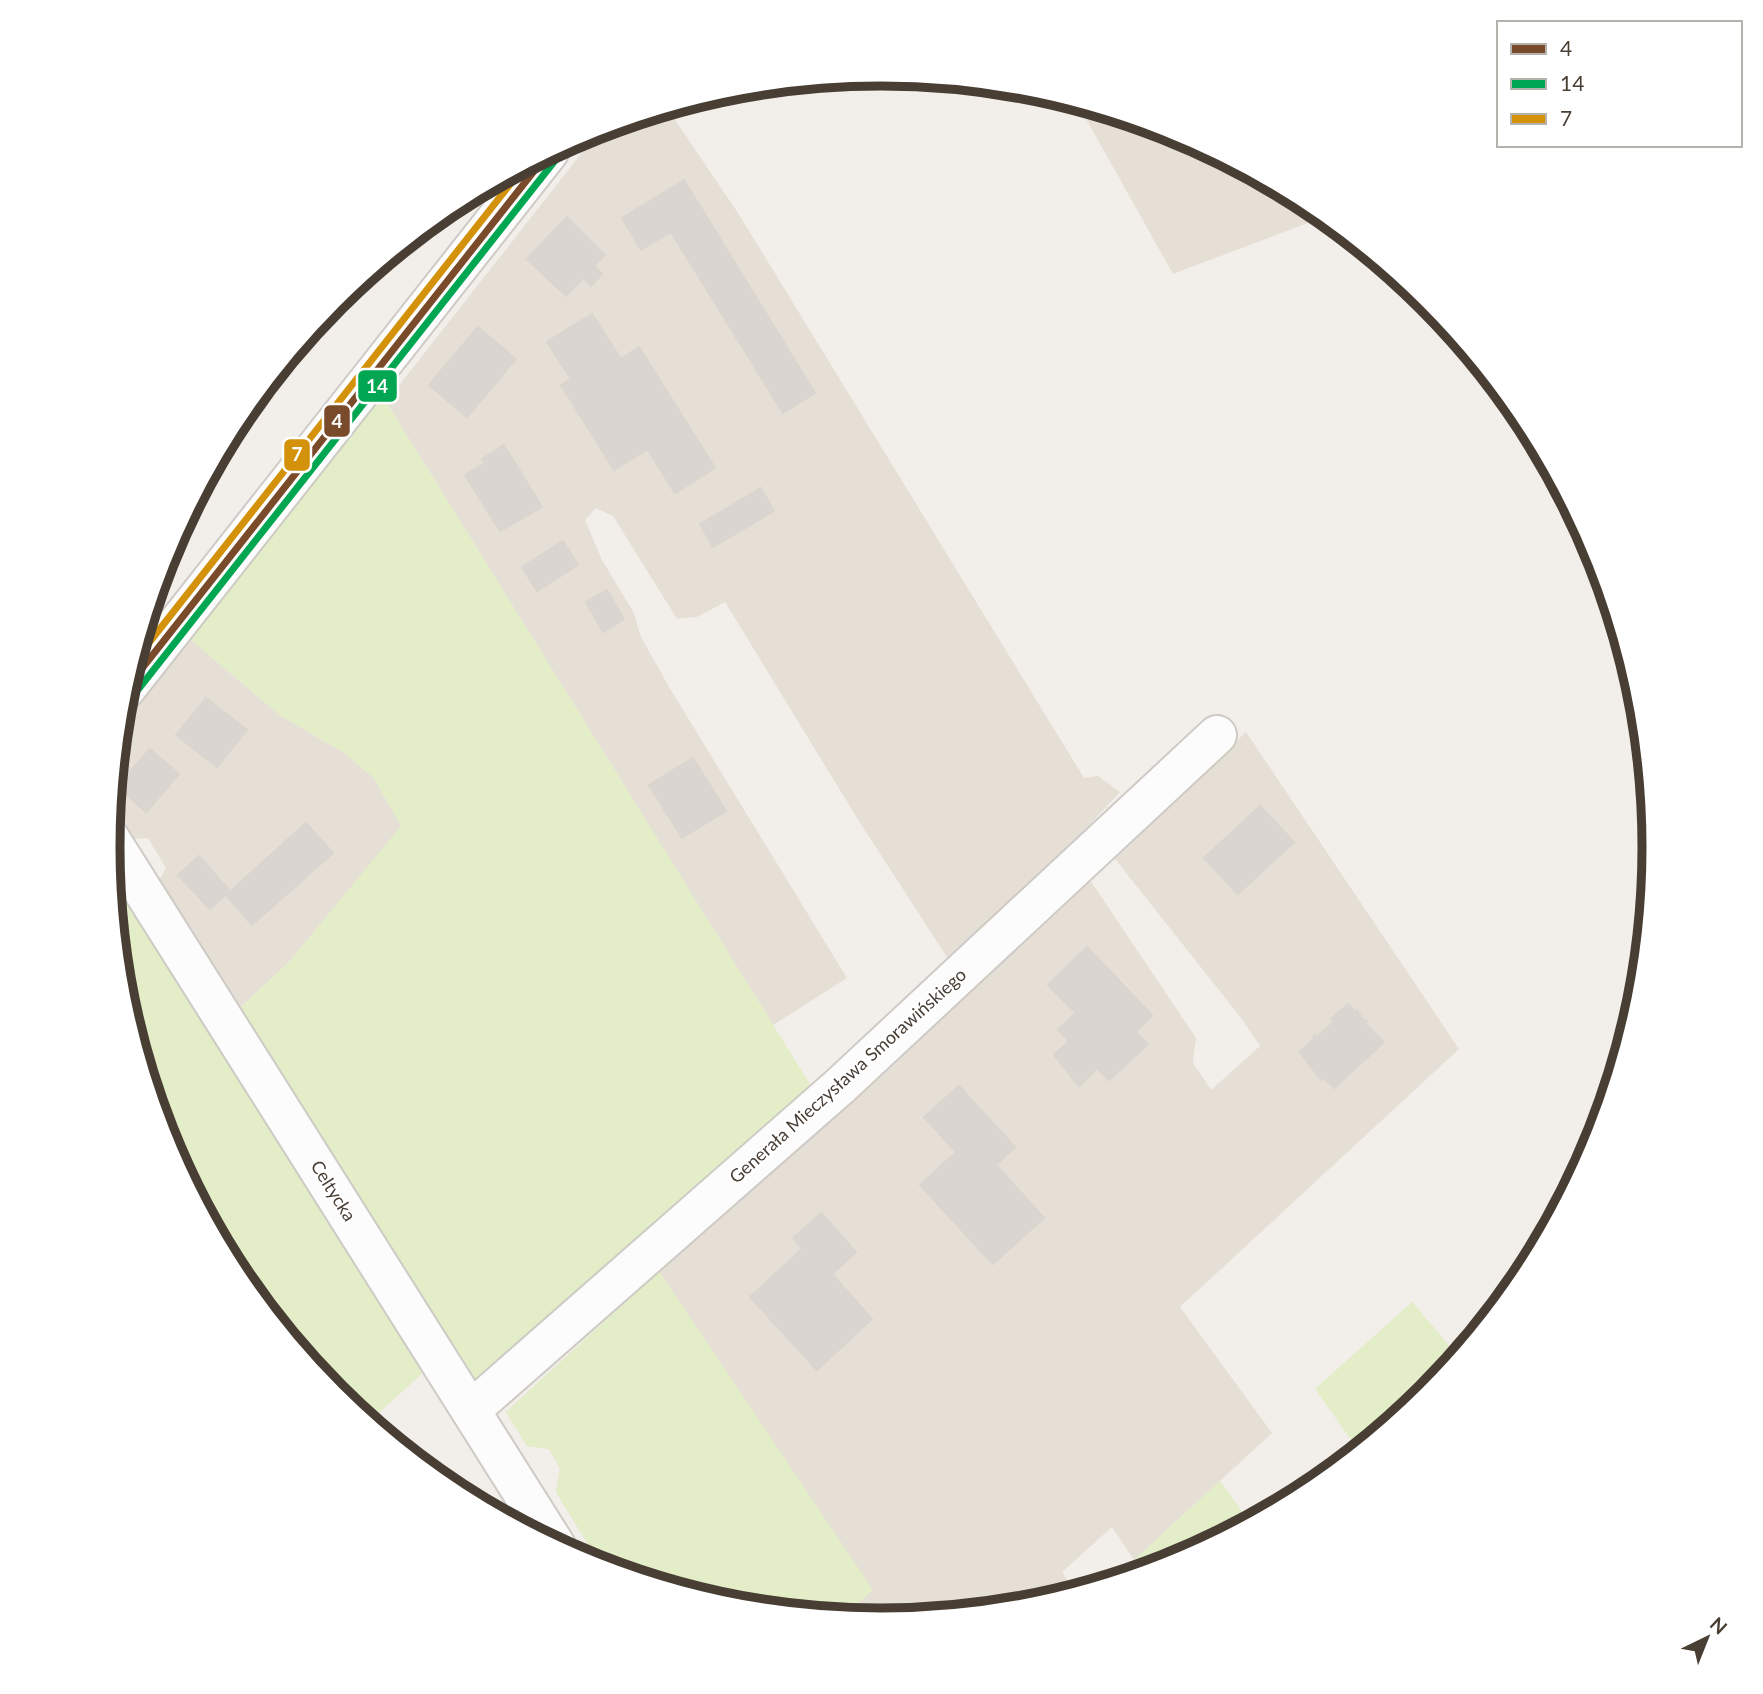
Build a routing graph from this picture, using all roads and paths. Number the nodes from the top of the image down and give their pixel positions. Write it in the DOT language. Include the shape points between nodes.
graph roads {
  1 [pos="535,169"];
  2 [pos="142,669"];
  3 [pos="1217,735"];
  4 [pos="120,855"];
  5 [pos="471,1410"];
  6 [pos="546,1531"];
  1 -- 2 [label="street"];
  3 -- 5 [label="street, Generała Mieczysława Smorawińskiego" via="839,1087"];
  4 -- 5 [label="street, Celtycka"];
  5 -- 6 [label="street, Celtycka"];
}
